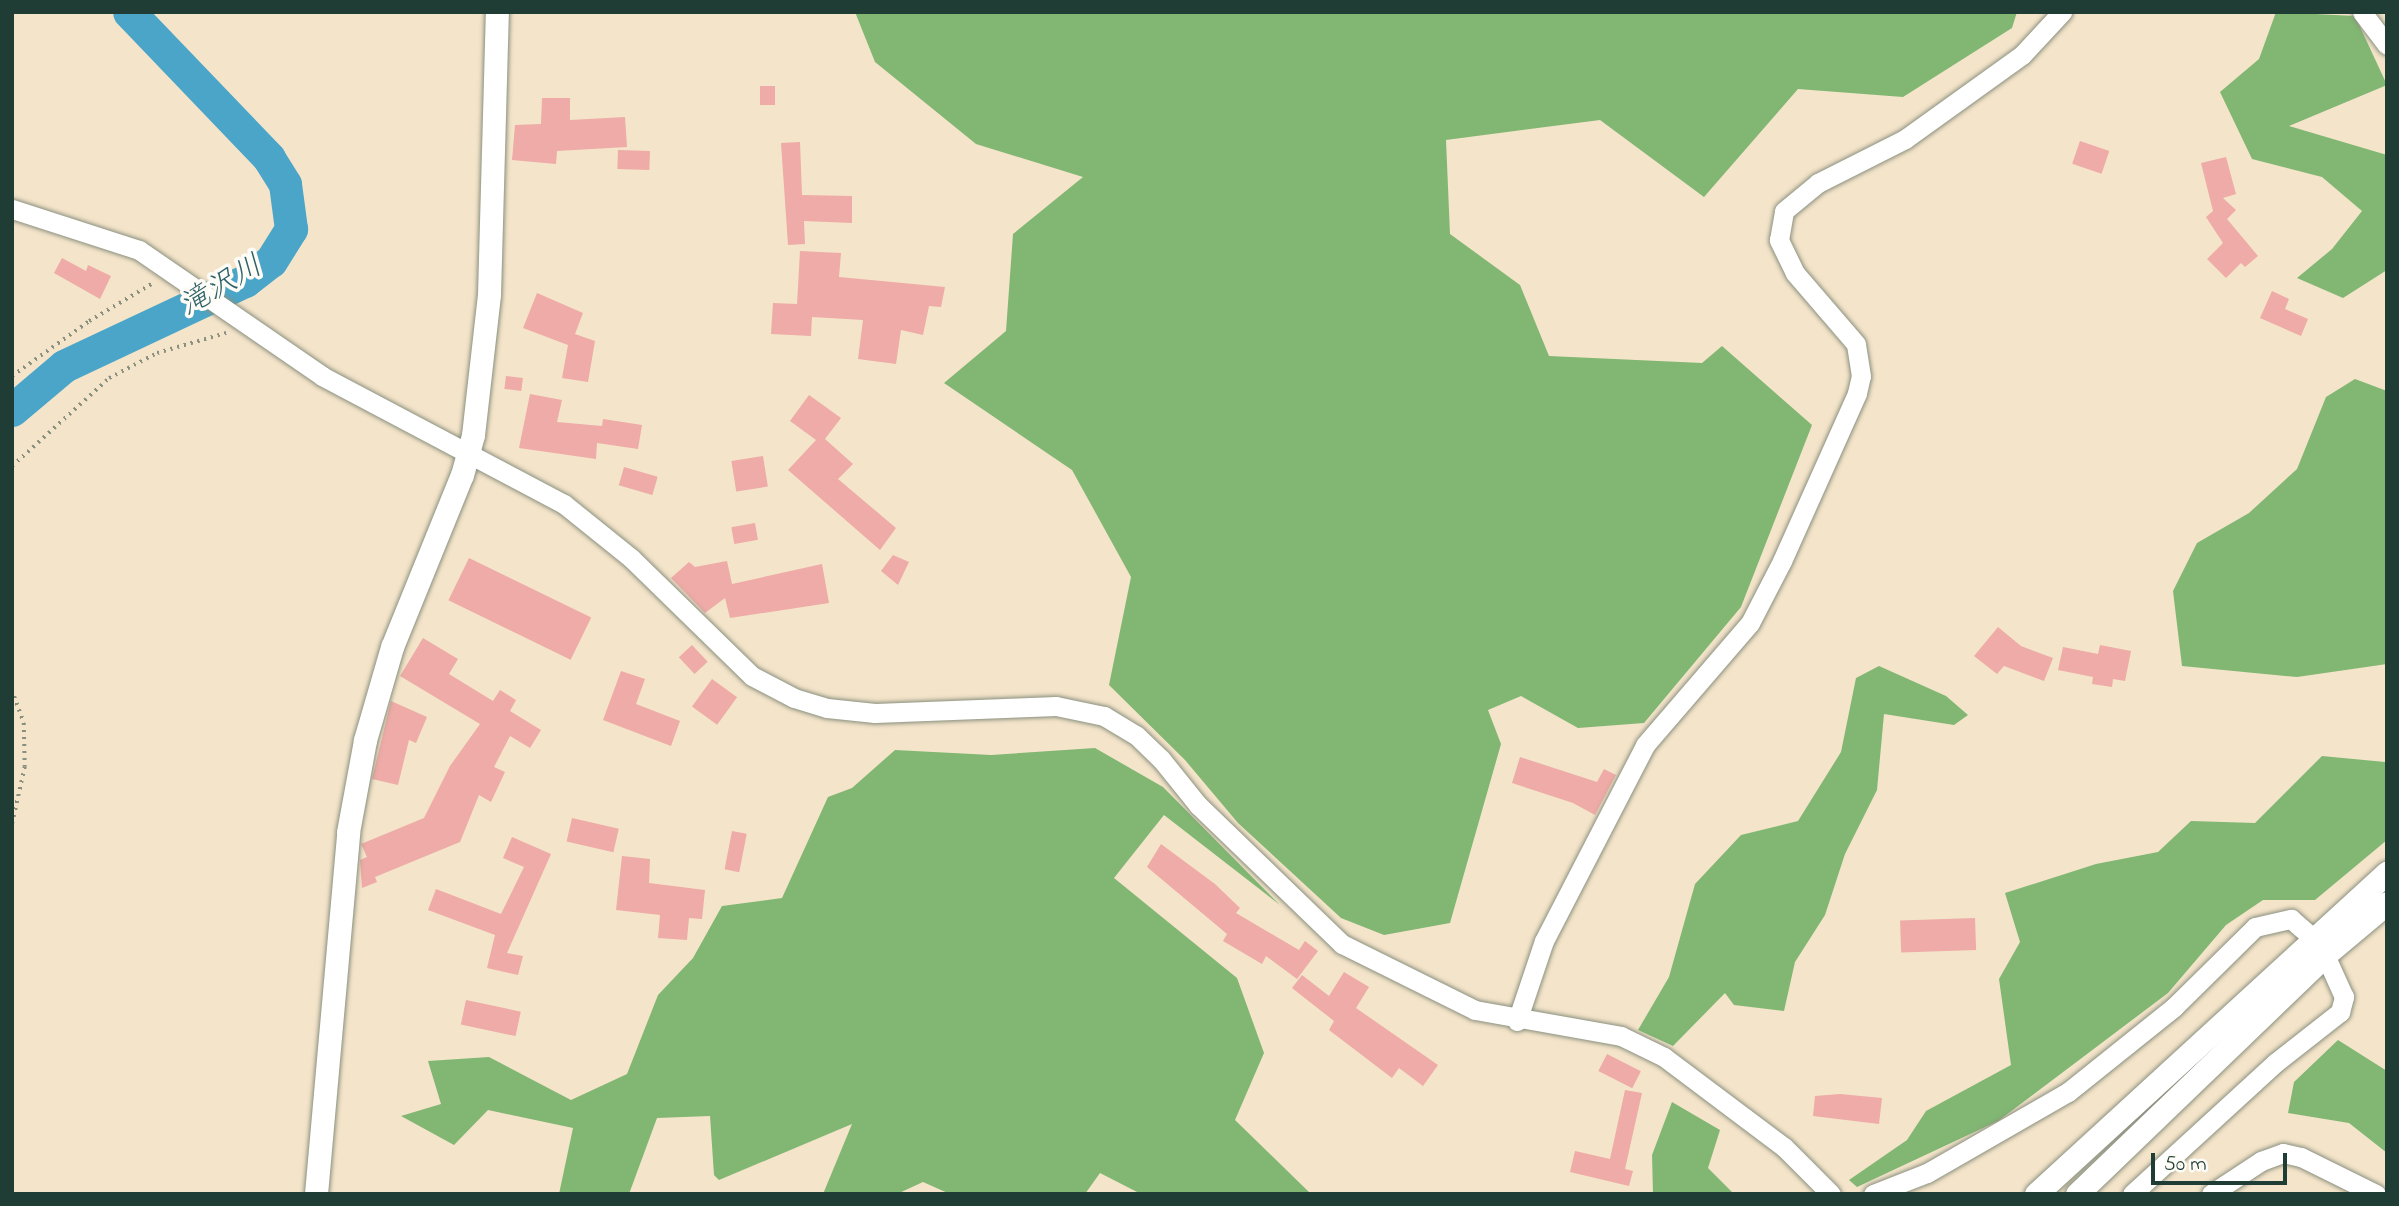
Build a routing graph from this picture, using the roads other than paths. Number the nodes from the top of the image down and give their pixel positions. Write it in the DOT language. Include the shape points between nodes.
graph roads {
  1 [pos="497,12"];
  2 [pos="2062,12"];
  3 [pos="2362,12"];
  4 [pos="2387,45"];
  5 [pos="12,208"];
  6 [pos="469,452"];
  7 [pos="2387,872"];
  8 [pos="2387,903"];
  9 [pos="2320,947"];
  10 [pos="1517,1021"];
  11 [pos="2038,1191"];
  12 [pos="316,1194"];
  13 [pos="1831,1194"];
  14 [pos="1873,1194"];
  15 [pos="2077,1194"];
  16 [pos="2132,1194"];
  17 [pos="2211,1194"];
  18 [pos="2376,1194"];
  1 -- 6 [label="street" via="489,294"];
  2 -- 10 [label="street" via="2022,55 1905,139 1818,183 1784,211 1779,240 1795,273 1856,344 1861,376 1857,393 1750,623 1645,745 1544,941"];
  3 -- 4 [label="street"];
  5 -- 6 [label="street" via="139,250 322,376"];
  6 -- 10 [label="street" via="564,504 631,558 752,676 794,698 827,708 875,713 1056,706 1104,716 1136,735 1198,805 1342,944 1475,1010"];
  6 -- 12 [label="street" via="415,583 365,740 337,938"];
  7 -- 9 [label="street"];
  8 -- 9 [label="street"];
  9 -- 11 [label="street"];
  9 -- 14 [label="street" via="2291,919 2255,927 2174,1007 2068,1092 1927,1173"];
  9 -- 15 [label="street"];
  9 -- 16 [label="street" via="2344,997 2340,1012 2274,1063"];
  10 -- 13 [label="street" via="1621,1036 1664,1058 1704,1083 1784,1147"];
  17 -- 18 [label="street" via="2261,1161 2283,1153 2301,1157"];
}
